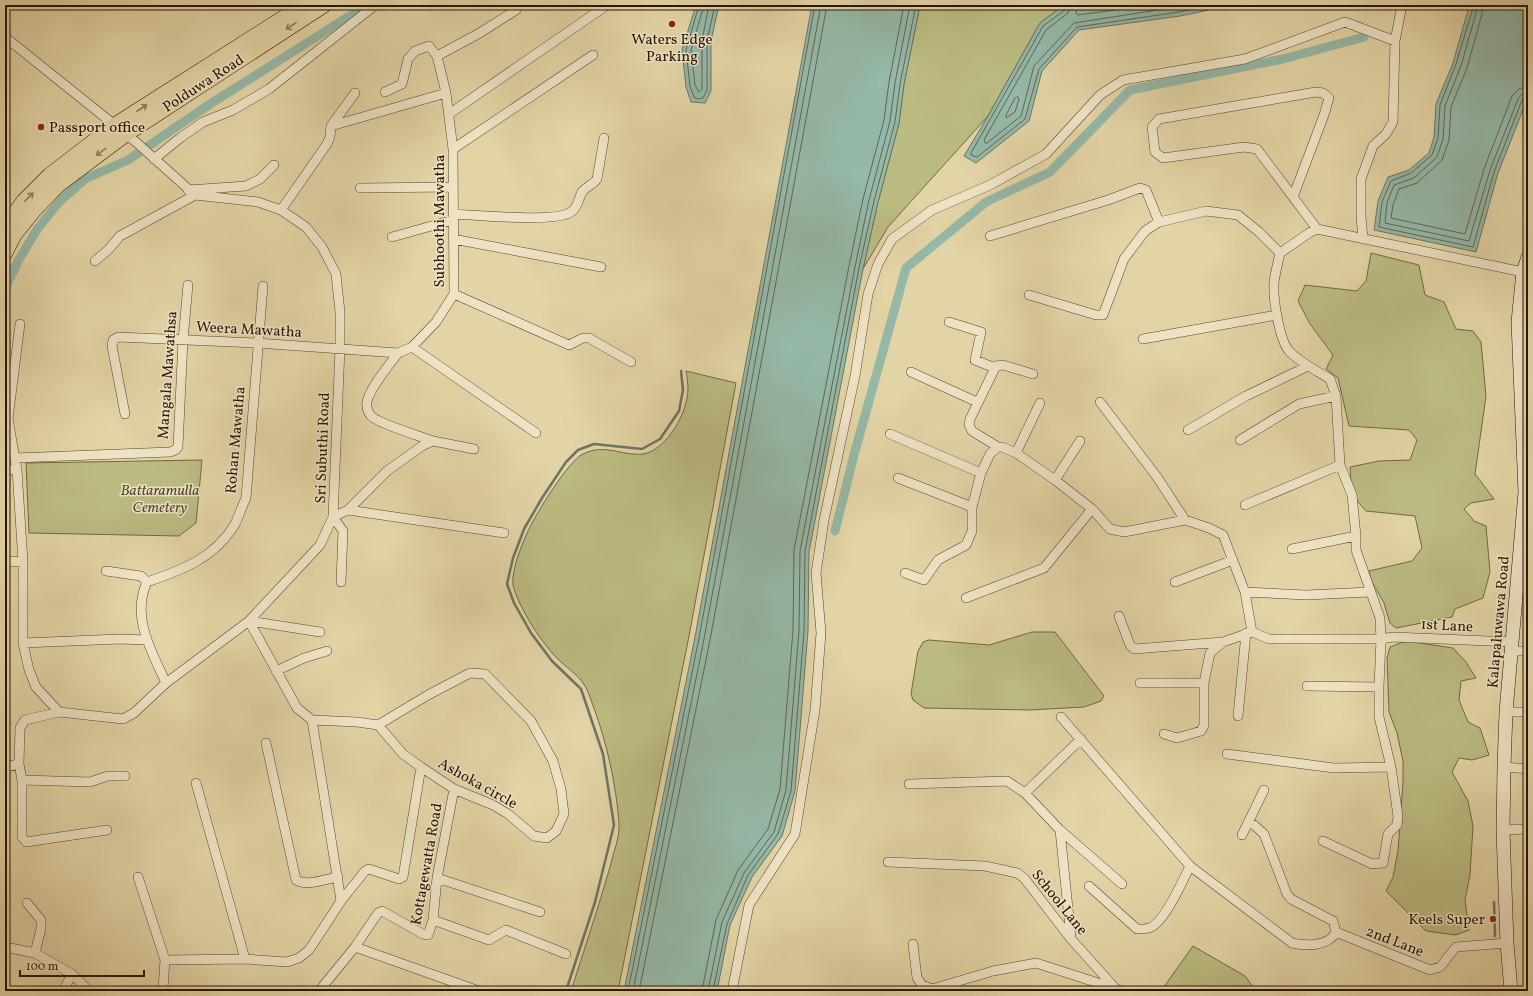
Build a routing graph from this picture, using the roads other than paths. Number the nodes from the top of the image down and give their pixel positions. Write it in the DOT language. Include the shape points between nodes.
graph roads {
  1 [pos="304,5"];
  2 [pos="324,5"];
  3 [pos="378,5"];
  4 [pos="519,5"];
  5 [pos="607,5"];
  6 [pos="1402,5"];
  7 [pos="5,37"];
  8 [pos="1395,41"];
  9 [pos="593,55"];
  10 [pos="437,56"];
  11 [pos="385,92"];
  12 [pos="355,93"];
  13 [pos="446,93"];
  14 [pos="449,114"];
  15 [pos="331,126"];
  16 [pos="120,130"];
  17 [pos="604,138"];
  18 [pos="453,149"];
  19 [pos="151,157"];
  20 [pos="274,165"];
  21 [pos="452,186"];
  22 [pos="360,188"];
  23 [pos="192,192"];
  24 [pos="1293,197"];
  25 [pos="281,210"];
  26 [pos="453,217"];
  27 [pos="1159,222"];
  28 [pos="5,227"];
  29 [pos="1316,229"];
  30 [pos="990,236"];
  31 [pos="392,237"];
  32 [pos="1363,238"];
  33 [pos="453,239"];
  34 [pos="5,253"];
  35 [pos="1280,253"];
  36 [pos="1528,258"];
  37 [pos="95,261"];
  38 [pos="601,267"];
  39 [pos="1523,272"];
  40 [pos="188,285"];
  41 [pos="263,286"];
  42 [pos="454,294"];
  43 [pos="1029,295"];
  44 [pos="1276,315"];
  45 [pos="949,322"];
  46 [pos="20,324"];
  47 [pos="1143,339"];
  48 [pos="183,340"];
  49 [pos="257,343"];
  50 [pos="412,347"];
  51 [pos="340,348"];
  52 [pos="398,353"];
  53 [pos="631,362"];
  54 [pos="1308,366"];
  55 [pos="995,368"];
  56 [pos="1524,370"];
  57 [pos="911,372"];
  58 [pos="1032,374"];
  59 [pos="1336,396"];
  60 [pos="977,402"];
  61 [pos="1100,402"];
  62 [pos="1040,403"];
  63 [pos="125,414"];
  64 [pos="1525,419"];
  65 [pos="1188,430"];
  66 [pos="536,433"];
  67 [pos="890,434"];
  68 [pos="1240,440"];
  69 [pos="433,441"];
  70 [pos="1080,441"];
  71 [pos="998,447"];
  72 [pos="474,449"];
  73 [pos="1016,453"];
  74 [pos="15,458"];
  75 [pos="1340,464"];
  76 [pos="1526,468"];
  77 [pos="5,469"];
  78 [pos="17,470"];
  79 [pos="981,473"];
  80 [pos="898,478"];
  81 [pos="1055,480"];
  82 [pos="1245,505"];
  83 [pos="972,507"];
  84 [pos="1092,509"];
  85 [pos="348,510"];
  86 [pos="333,517"];
  87 [pos="1185,520"];
  88 [pos="504,533"];
  89 [pos="1356,536"];
  90 [pos="1292,549"];
  91 [pos="1233,560"];
  92 [pos="5,561"];
  93 [pos="23,562"];
  94 [pos="1523,569"];
  95 [pos="106,571"];
  96 [pos="905,573"];
  97 [pos="146,582"];
  98 [pos="340,582"];
  99 [pos="1175,582"];
  100 [pos="1245,592"];
  101 [pos="1370,592"];
  102 [pos="966,598"];
  103 [pos="1119,616"];
  104 [pos="249,621"];
  105 [pos="320,632"];
  106 [pos="1249,632"];
  107 [pos="1381,639"];
  108 [pos="147,640"];
  109 [pos="1223,642"];
  110 [pos="23,643"];
  111 [pos="1512,647"];
  112 [pos="326,651"];
  113 [pos="1528,651"];
  114 [pos="276,671"];
  115 [pos="166,682"];
  116 [pos="1140,683"];
  117 [pos="1204,683"];
  118 [pos="1307,686"];
  119 [pos="1379,687"];
  120 [pos="59,712"];
  121 [pos="1506,712"];
  122 [pos="1528,712"];
  123 [pos="1238,716"];
  124 [pos="1061,717"];
  125 [pos="312,720"];
  126 [pos="378,726"];
  127 [pos="1164,734"];
  128 [pos="1081,739"];
  129 [pos="266,743"];
  130 [pos="1227,754"];
  131 [pos="19,764"];
  132 [pos="5,767"];
  133 [pos="421,767"];
  134 [pos="1391,767"];
  135 [pos="1504,767"];
  136 [pos="1528,769"];
  137 [pos="125,776"];
  138 [pos="22,780"];
  139 [pos="196,783"];
  140 [pos="909,784"];
  141 [pos="454,789"];
  142 [pos="1264,790"];
  143 [pos="1025,793"];
  144 [pos="1248,822"];
  145 [pos="1528,829"];
  146 [pos="107,830"];
  147 [pos="1060,830"];
  148 [pos="1503,830"];
  149 [pos="1242,835"];
  150 [pos="1322,840"];
  151 [pos="888,862"];
  152 [pos="1190,866"];
  153 [pos="138,877"];
  154 [pos="338,877"];
  155 [pos="437,878"];
  156 [pos="1122,884"];
  157 [pos="1089,886"];
  158 [pos="341,901"];
  159 [pos="27,903"];
  160 [pos="540,912"];
  161 [pos="433,920"];
  162 [pos="1336,932"];
  163 [pos="1071,939"];
  164 [pos="1507,943"];
  165 [pos="913,944"];
  166 [pos="355,947"];
  167 [pos="5,948"];
  168 [pos="35,953"];
  169 [pos="566,954"];
  170 [pos="245,959"];
  171 [pos="165,960"];
  172 [pos="72,974"];
  173 [pos="1118,989"];
  174 [pos="63,991"];
  175 [pos="89,991"];
  176 [pos="160,991"];
  177 [pos="319,991"];
  178 [pos="479,991"];
  179 [pos="732,991"];
  180 [pos="1511,991"];
  16 -- 1 [label="main road, Polduwa Road, one-way"];
  2 -- 16 [label="main road, Polduwa Road, one-way"];
  3 -- 19 [label="street" via="269,89 233,110 203,122"];
  4 -- 10 [label="street" via="516,10 478,34"];
  5 -- 14 [label="street"];
  6 -- 8 [label="street"];
  7 -- 16 [label="street"];
  8 -- 32 [label="street" via="1393,122 1386,134 1373,146 1361,179 1360,217"];
  8 -- 179 [label="street" via="1345,22 1245,59 1123,80 1100,95 1046,154 990,185 932,210 892,239 878,264 868,294 855,376 822,535 816,573 821,633 815,710 795,834 749,904"];
  9 -- 18 [label="street"];
  10 -- 11 [label="street" via="429,46 415,51 408,59 402,84"];
  10 -- 13 [label="street, Subhoothi Mawatha"];
  12 -- 15 [label="street"];
  13 -- 14 [label="street, Subhoothi Mawatha"];
  13 -- 15 [label="street"];
  14 -- 18 [label="street, Subhoothi Mawatha"];
  15 -- 25 [label="street" via="327,144"];
  16 -- 19 [label="street"];
  28 -- 16 [label="main road, Polduwa Road, one-way" via="24,202 50,176"];
  16 -- 34 [label="main road, Polduwa Road, one-way" via="58,184 14,235"];
  17 -- 26 [label="street" via="597,179 584,189 576,208 570,213 545,218"];
  18 -- 21 [label="street, Subhoothi Mawatha"];
  19 -- 23 [label="street"];
  20 -- 23 [label="street" via="260,179 246,186"];
  21 -- 22 [label="street"];
  21 -- 26 [label="street, Subhoothi Mawatha"];
  23 -- 25 [label="street, Sri Subuthi Road" via="258,202"];
  23 -- 37 [label="street" via="120,236"];
  24 -- 24 [label="street" via="1329,98 1323,93 1316,92 1159,119 1152,127 1155,152 1163,158 1244,147 1257,149"];
  24 -- 29 [label="street"];
  25 -- 51 [label="street, Sri Subuthi Road" via="306,227 322,247 336,274"];
  26 -- 31 [label="street"];
  26 -- 33 [label="street, Subhoothi Mawatha"];
  27 -- 30 [label="street" via="1146,190 1140,188"];
  27 -- 35 [label="street" via="1206,211 1238,215 1260,232"];
  27 -- 43 [label="street" via="1145,231 1124,259 1103,315"];
  29 -- 32 [label="street"];
  29 -- 35 [label="street"];
  32 -- 39 [label="street"];
  33 -- 38 [label="street"];
  33 -- 42 [label="street, Subhoothi Mawatha"];
  35 -- 44 [label="street" via="1274,284"];
  36 -- 39 [label="street, Kalapaluwawa Road"];
  39 -- 56 [label="street, Kalapaluwawa Road" via="1518,322"];
  40 -- 48 [label="street, Mangala Mawathsa"];
  41 -- 49 [label="street, Rohan Mawatha"];
  42 -- 50 [label="street, Subhoothi Mawatha" via="436,322"];
  42 -- 53 [label="street" via="568,345 589,338"];
  44 -- 47 [label="street"];
  44 -- 54 [label="street" via="1283,342 1289,351"];
  45 -- 55 [label="street" via="981,332 975,360"];
  46 -- 74 [label="street" via="8,419"];
  48 -- 49 [label="street, Weera Mawatha"];
  48 -- 63 [label="street, Weera Mawatha" via="118,337 113,340"];
  48 -- 74 [label="street, Mangala Mawathsa" via="178,447 175,450"];
  49 -- 51 [label="street, Weera Mawatha"];
  49 -- 97 [label="street, Rohan Mawatha" via="246,498 235,523 224,540 201,560"];
  50 -- 52 [label="street, Subhoothi Mawatha"];
  50 -- 66 [label="street"];
  51 -- 52 [label="street, Subhoothi Mawatha"];
  51 -- 86 [label="street, Sri Subuthi Road"];
  52 -- 69 [label="street" via="371,391 367,402 368,412 379,421"];
  54 -- 59 [label="street" via="1330,379"];
  54 -- 65 [label="street" via="1246,396"];
  55 -- 58 [label="street" via="1003,365"];
  55 -- 60 [label="street"];
  56 -- 64 [label="street, Kalapaluwawa Road"];
  57 -- 60 [label="street"];
  59 -- 68 [label="street" via="1300,404"];
  59 -- 75 [label="street"];
  60 -- 71 [label="street" via="969,425 972,431"];
  61 -- 87 [label="street" via="1157,477"];
  62 -- 73 [label="street"];
  64 -- 76 [label="street, Kalapaluwawa Road"];
  67 -- 79 [label="street"];
  69 -- 72 [label="street"];
  69 -- 85 [label="street" via="386,471"];
  70 -- 81 [label="street"];
  71 -- 73 [label="street"];
  71 -- 79 [label="street" via="990,454"];
  73 -- 81 [label="street"];
  74 -- 78 [label="street"];
  75 -- 82 [label="street"];
  75 -- 89 [label="street" via="1352,495"];
  76 -- 94 [label="street, Kalapaluwawa Road"];
  77 -- 78 [label="street"];
  78 -- 93 [label="street"];
  79 -- 83 [label="street"];
  80 -- 83 [label="street"];
  81 -- 84 [label="street"];
  83 -- 96 [label="street" via="972,531 966,545 938,560 924,580"];
  84 -- 87 [label="street" via="1110,529 1124,532"];
  84 -- 102 [label="street" via="1044,568"];
  85 -- 86 [label="street"];
  85 -- 88 [label="street"];
  86 -- 98 [label="street" via="343,531"];
  86 -- 104 [label="street, Sri Subuthi Road" via="320,545"];
  87 -- 91 [label="street" via="1223,535"];
  89 -- 90 [label="street"];
  89 -- 101 [label="street" via="1356,550"];
  91 -- 99 [label="street"];
  91 -- 100 [label="street"];
  92 -- 93 [label="street"];
  93 -- 110 [label="street"];
  94 -- 111 [label="street, Kalapaluwawa Road"];
  95 -- 97 [label="street" via="141,576"];
  97 -- 108 [label="street" via="140,616"];
  100 -- 101 [label="street" via="1306,595"];
  100 -- 106 [label="street"];
  101 -- 107 [label="street" via="1380,618"];
  103 -- 109 [label="street" via="1130,646 1134,649"];
  104 -- 105 [label="street"];
  104 -- 114 [label="street"];
  104 -- 115 [label="street, Sri Subuthi Road"];
  106 -- 107 [label="street, 1st Lane" via="1269,639"];
  106 -- 109 [label="street"];
  106 -- 123 [label="street"];
  107 -- 111 [label="street, 1st Lane" via="1393,637"];
  107 -- 119 [label="street"];
  108 -- 110 [label="street"];
  108 -- 115 [label="street"];
  109 -- 117 [label="street" via="1210,653"];
  110 -- 120 [label="street" via="36,687"];
  111 -- 113 [label="street, 1st Lane"];
  111 -- 121 [label="street, Kalapaluwawa Road"];
  112 -- 114 [label="street"];
  114 -- 125 [label="street" via="297,708"];
  115 -- 120 [label="street, Sri Subuthi Road" via="134,713 123,719"];
  116 -- 117 [label="street"];
  117 -- 127 [label="street" via="1204,725 1201,731 1177,738"];
  118 -- 119 [label="street"];
  119 -- 134 [label="street" via="1379,717"];
  120 -- 131 [label="street, Sri Subuthi Road" via="25,720 20,728"];
  121 -- 122 [label="street"];
  121 -- 135 [label="street, Kalapaluwawa Road"];
  124 -- 128 [label="street"];
  125 -- 126 [label="street" via="357,722"];
  125 -- 154 [label="street"];
  126 -- 133 [label="street, Ashoka circle" via="403,754"];
  126 -- 141 [label="street, Ashoka circle" via="470,673 485,674 531,721 550,754 561,790 564,814 556,830 547,838 534,836 493,805"];
  128 -- 143 [label="street"];
  128 -- 152 [label="street"];
  129 -- 154 [label="street" via="296,880 307,883"];
  130 -- 134 [label="street" via="1334,768"];
  131 -- 132 [label="street"];
  131 -- 138 [label="street, Sri Subuthi Road"];
  133 -- 141 [label="street, Ashoka circle"];
  133 -- 158 [label="street" via="403,877 399,879 369,869"];
  134 -- 150 [label="street" via="1398,816 1396,824 1388,834 1383,863 1372,864"];
  135 -- 136 [label="street"];
  135 -- 148 [label="street, Kalapaluwawa Road"];
  137 -- 138 [label="street" via="108,776 90,782"];
  138 -- 146 [label="street, Sri Subuthi Road" via="22,837 26,842"];
  139 -- 170 [label="street"];
  140 -- 143 [label="street" via="1007,781"];
  141 -- 155 [label="street, Kottagewatta Road"];
  142 -- 144 [label="street"];
  143 -- 147 [label="street"];
  144 -- 149 [label="street"];
  144 -- 162 [label="street" via="1264,834 1287,894 1291,899 1333,921"];
  145 -- 148 [label="street"];
  147 -- 156 [label="street"];
  147 -- 163 [label="street"];
  148 -- 164 [label="street, Kalapaluwawa Road"];
  151 -- 163 [label="street, School Lane" via="985,866 1017,873 1024,878"];
  152 -- 157 [label="street" via="1158,923 1150,928 1136,929"];
  152 -- 162 [label="street" via="1292,943 1304,946 1320,944 1333,937"];
  153 -- 171 [label="street"];
  154 -- 158 [label="street"];
  155 -- 160 [label="street"];
  155 -- 161 [label="street, Kottagewatta Road"];
  158 -- 170 [label="street" via="309,950 300,958 287,962"];
  159 -- 168 [label="street" via="41,920"];
  161 -- 166 [label="street, Kottagewatta Road" via="428,935 382,911"];
  161 -- 169 [label="street" via="489,940 506,930"];
  162 -- 164 [label="street, 2nd Lane" via="1430,970 1440,967 1456,947"];
  163 -- 173 [label="street, School Lane"];
  164 -- 180 [label="street, Kalapaluwawa Road"];
  165 -- 173 [label="street" via="917,978 922,985 932,989 993,971 1036,963"];
  166 -- 177 [label="street, Kottagewatta Road"];
  166 -- 178 [label="street"];
  167 -- 168 [label="street"];
  168 -- 172 [label="street"];
  170 -- 171 [label="street"];
  171 -- 176 [label="street" via="163,988"];
  172 -- 174 [label="street"];
  172 -- 175 [label="street"];
}
